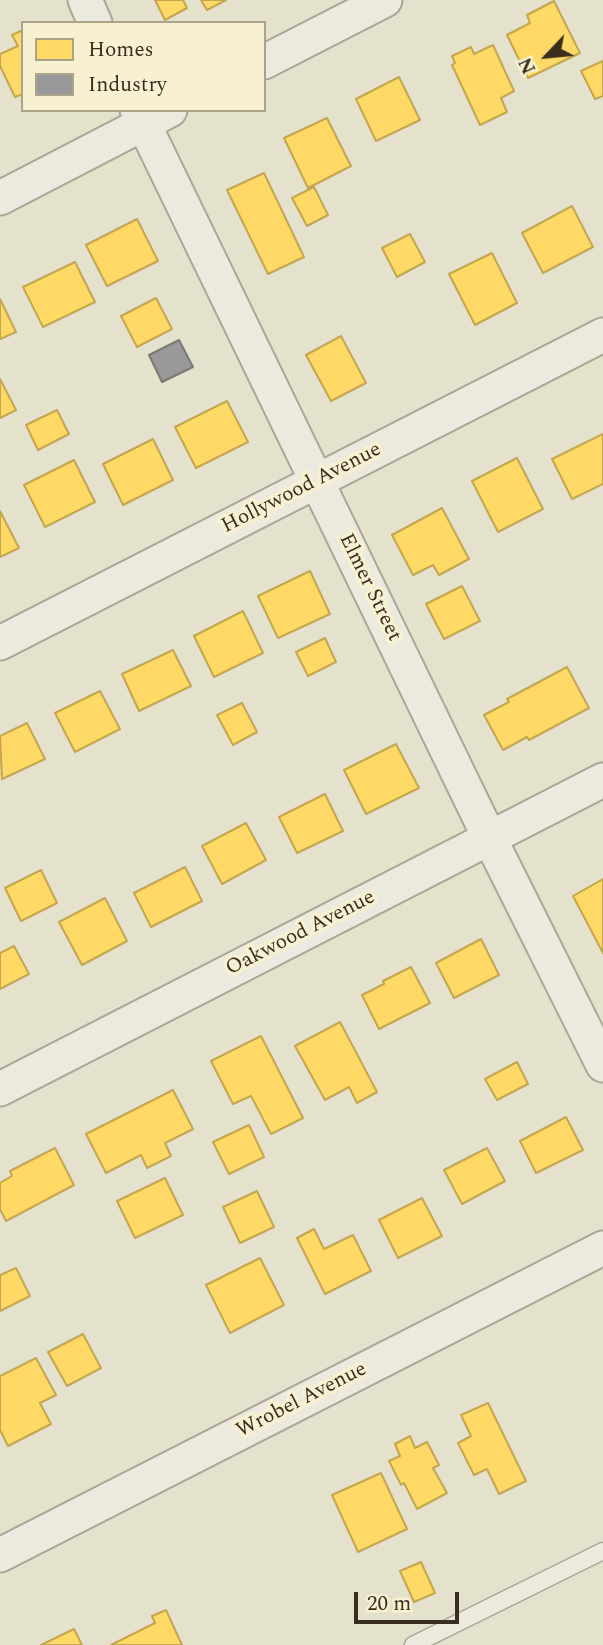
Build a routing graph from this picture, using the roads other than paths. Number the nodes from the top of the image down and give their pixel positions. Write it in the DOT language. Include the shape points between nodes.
graph roads {
  1 [pos="85,0"];
  2 [pos="385,0"];
  3 [pos="94,21"];
  4 [pos="266,61"];
  5 [pos="150,115"];
  6 [pos="0,198"];
  7 [pos="603,335"];
  8 [pos="318,481"];
  9 [pos="0,643"];
  10 [pos="603,780"];
  11 [pos="489,837"];
  12 [pos="603,1065"];
  13 [pos="0,1089"];
  14 [pos="603,1248"];
  15 [pos="603,1551"];
  16 [pos="0,1555"];
  17 [pos="413,1645"];
  1 -- 3 [label="street"];
  2 -- 4 [label="street"];
  5 -- 6 [label="street"];
  5 -- 8 [label="street, Elmer Street"];
  7 -- 8 [label="street, Hollywood Avenue"];
  8 -- 9 [label="street, Hollywood Avenue"];
  8 -- 11 [label="street, Elmer Street"];
  10 -- 11 [label="street, Oakwood Avenue"];
  11 -- 12 [label="street, Elmer Street"];
  11 -- 13 [label="street, Oakwood Avenue"];
  14 -- 16 [label="street, Wrobel Avenue"];
  15 -- 17 [label="lane"];
}
